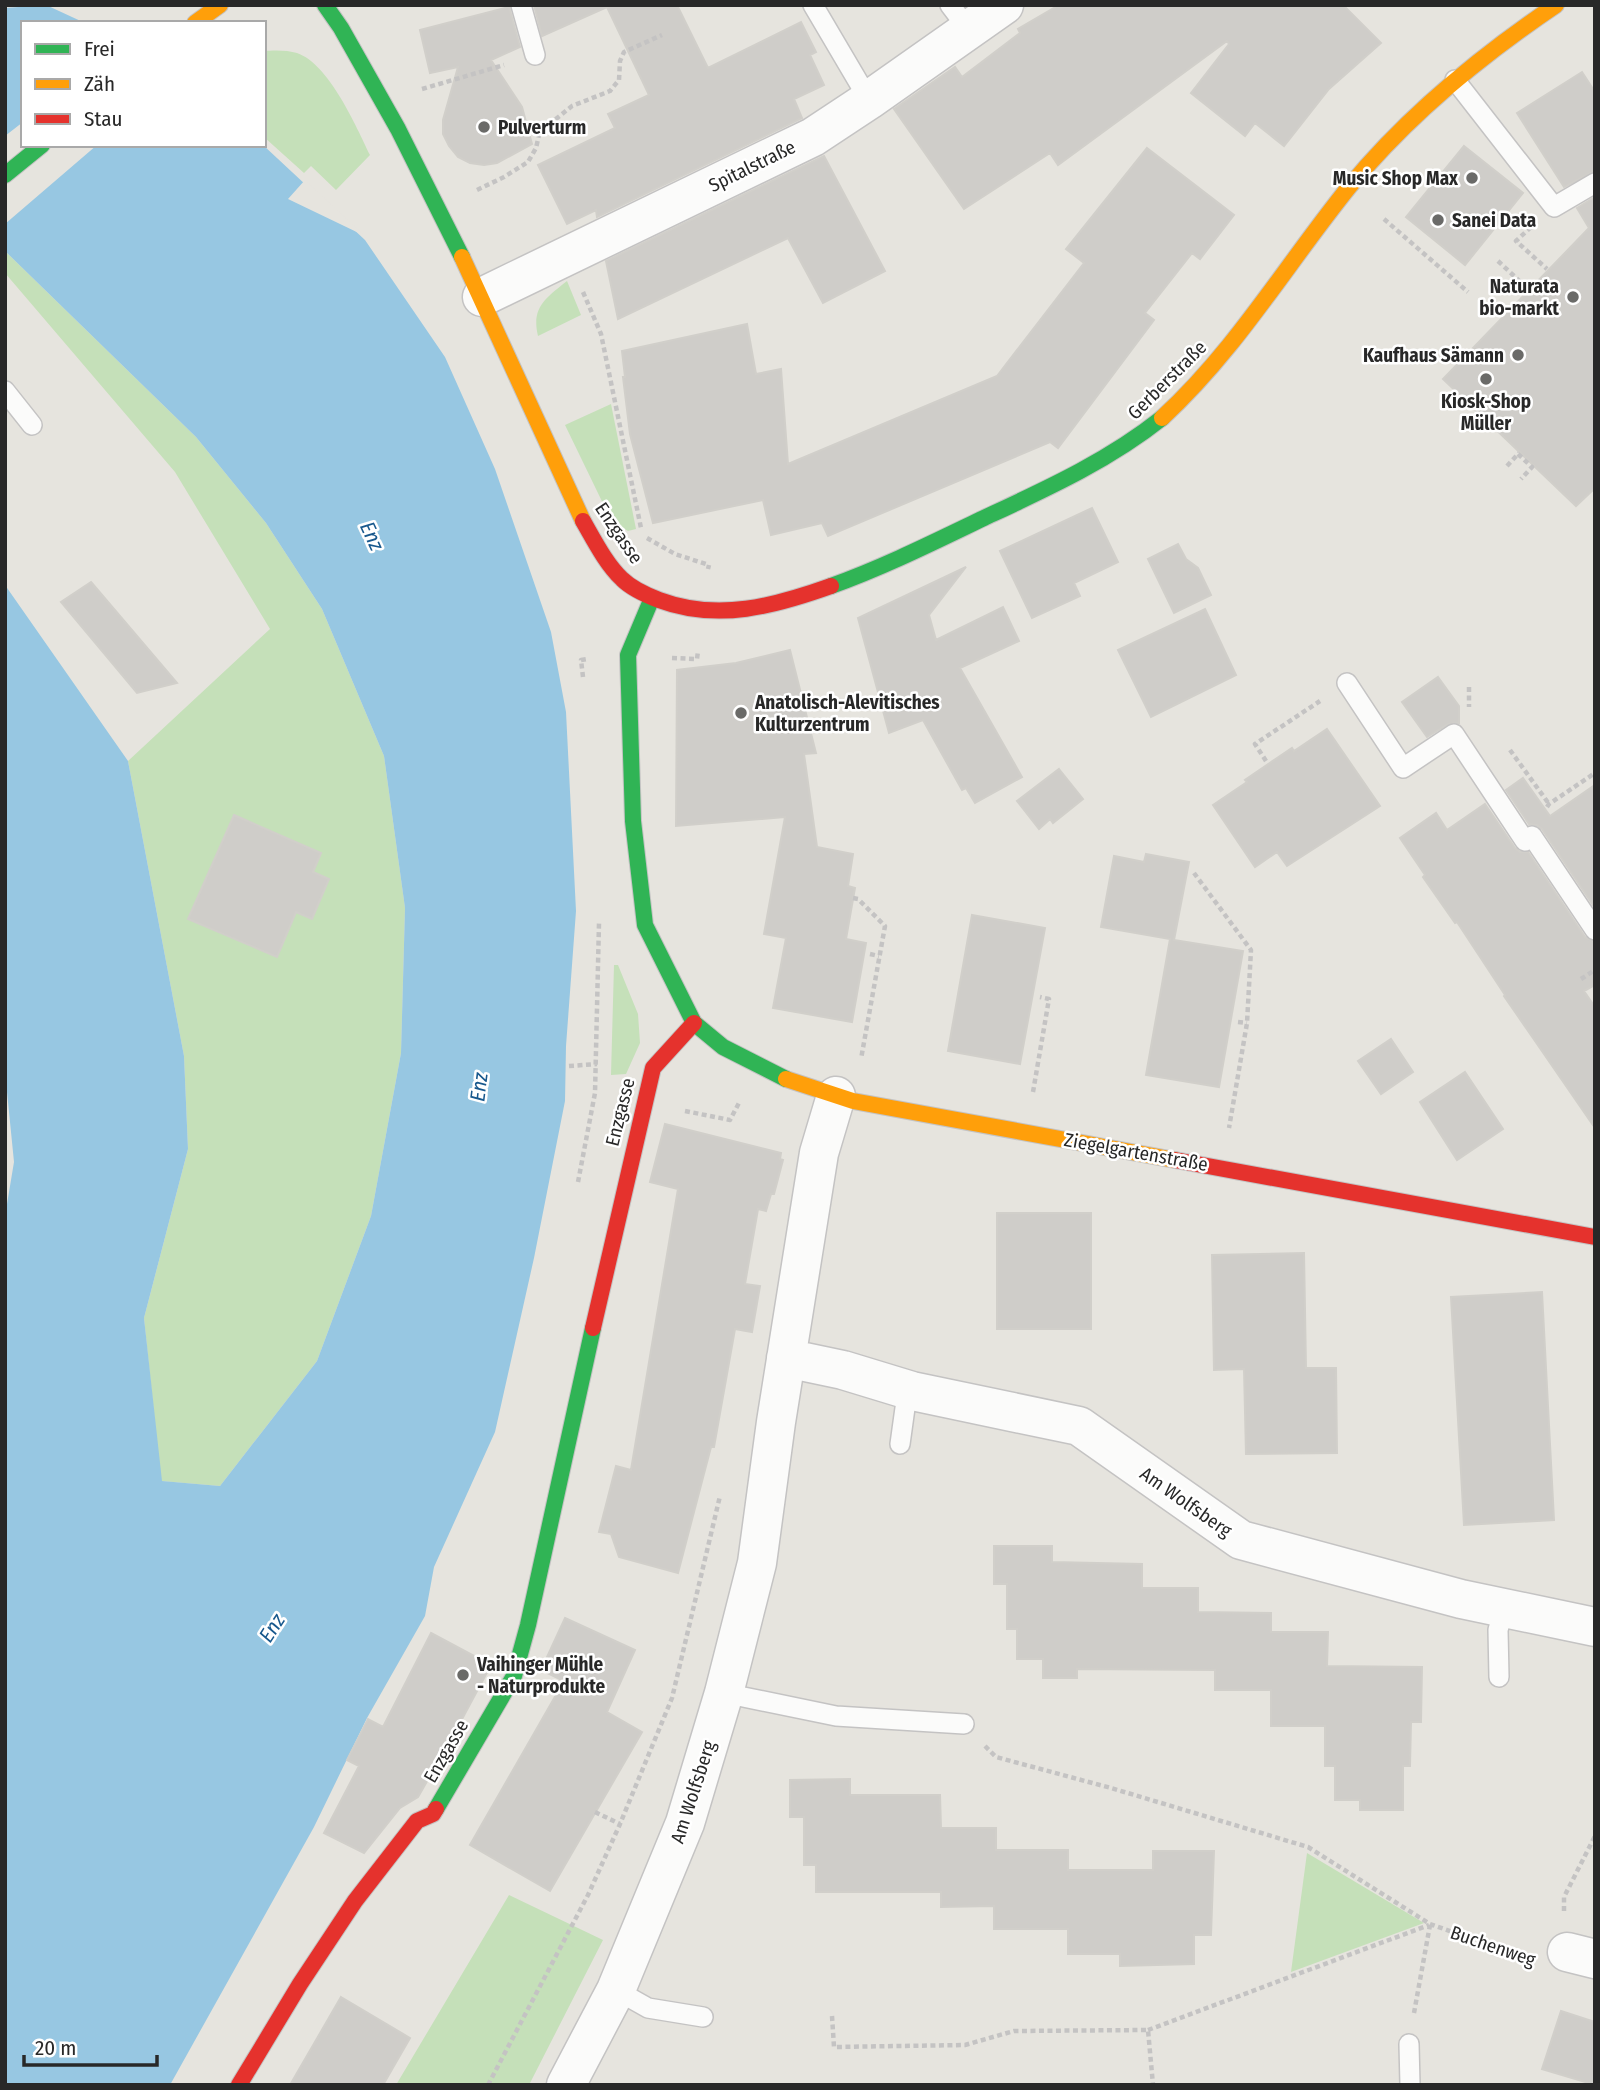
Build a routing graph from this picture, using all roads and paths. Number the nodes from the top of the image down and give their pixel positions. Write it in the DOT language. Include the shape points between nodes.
graph roads {
  1 [pos="220,5"];
  2 [pos="325,5"];
  3 [pos="522,5"];
  4 [pos="813,5"];
  5 [pos="1004,5"];
  6 [pos="1556,5"];
  7 [pos="960,17"];
  8 [pos="198,21"];
  9 [pos="662,36"];
  10 [pos="535,55"];
  11 [pos="1455,80"];
  12 [pos="869,100"];
  13 [pos="388,108"];
  14 [pos="40,147"];
  15 [pos="5,175"];
  16 [pos="1595,183"];
  17 [pos="438,207"];
  18 [pos="1554,207"];
  19 [pos="1384,219"];
  20 [pos="566,257"];
  21 [pos="1498,261"];
  22 [pos="1547,270"];
  23 [pos="1528,289"];
  24 [pos="1468,292"];
  25 [pos="482,297"];
  26 [pos="5,391"];
  27 [pos="32,425"];
  28 [pos="1507,466"];
  29 [pos="1521,479"];
  30 [pos="652,598"];
  31 [pos="702,610"];
  32 [pos="697,659"];
  33 [pos="581,660"];
  34 [pos="1347,683"];
  35 [pos="584,685"];
  36 [pos="1510,750"];
  37 [pos="1266,761"];
  38 [pos="1595,773"];
  39 [pos="1194,873"];
  40 [pos="853,898"];
  41 [pos="600,910"];
  42 [pos="1595,930"];
  43 [pos="870,954"];
  44 [pos="879,956"];
  45 [pos="1595,971"];
  46 [pos="1581,979"];
  47 [pos="1040,997"];
  48 [pos="1238,1021"];
  49 [pos="694,1023"];
  50 [pos="1247,1023"];
  51 [pos="597,1064"];
  52 [pos="569,1066"];
  53 [pos="845,1098"];
  54 [pos="1026,1132"];
  55 [pos="1222,1167"];
  56 [pos="576,1194"];
  57 [pos="1595,1237"];
  58 [pos="786,1358"];
  59 [pos="912,1391"];
  60 [pos="900,1444"];
  61 [pos="723,1487"];
  62 [pos="1504,1608"];
  63 [pos="1595,1627"];
  64 [pos="1499,1677"];
  65 [pos="724,1693"];
  66 [pos="964,1724"];
  67 [pos="595,1812"];
  68 [pos="620,1824"];
  69 [pos="1595,1836"];
  70 [pos="1564,1897"];
  71 [pos="1430,1924"];
  72 [pos="1581,1956"];
  73 [pos="616,1990"];
  74 [pos="832,2016"];
  75 [pos="703,2017"];
  76 [pos="1148,2030"];
  77 [pos="1409,2044"];
  78 [pos="239,2085"];
  79 [pos="488,2085"];
  80 [pos="566,2085"];
  81 [pos="1153,2085"];
  82 [pos="1410,2085"];
  1 -- 8 [label="street"];
  2 -- 13 [label="street, Enzgasse"];
  3 -- 10 [label="lane"];
  4 -- 12 [label="lane"];
  5 -- 7 [label="street, Spitalstraße"];
  6 -- 11 [label="street, Gerberstraße"];
  7 -- 12 [label="street, Spitalstraße"];
  9 -- 17 [label="path" via="624,52 619,80 610,91 572,106 551,123 539,135 528,162"];
  10 -- 13 [label="path" via="422,89"];
  11 -- 18 [label="lane"];
  11 -- 31 [label="street, Gerberstraße" via="1401,128 1350,185 1205,376 1136,439 1079,473 853,579 747,610"];
  12 -- 20 [label="street, Spitalstraße" via="813,136"];
  13 -- 17 [label="street, Enzgasse"];
  14 -- 15 [label="street"];
  16 -- 18 [label="lane"];
  17 -- 25 [label="street, Enzgasse"];
  18 -- 22 [label="path" via="1516,241"];
  19 -- 24 [label="path"];
  20 -- 25 [label="street, Spitalstraße"];
  20 -- 31 [label="path" via="601,334 639,526 646,537 675,554 709,565"];
  21 -- 23 [label="path"];
  25 -- 30 [label="street, Enzgasse" via="580,516 623,579"];
  26 -- 27 [label="lane"];
  28 -- 29 [label="path" via="1519,453 1532,467"];
  30 -- 31 [label="street, Gerberstraße"];
  30 -- 49 [label="street" via="628,655 633,821 645,925"];
  31 -- 32 [label="path"];
  33 -- 35 [label="path"];
  34 -- 37 [label="path" via="1255,744"];
  34 -- 42 [label="lane" via="1403,768 1454,734 1525,841 1532,836"];
  36 -- 38 [label="path" via="1549,804"];
  39 -- 50 [label="path" via="1251,950"];
  40 -- 44 [label="path" via="885,926"];
  41 -- 51 [label="path"];
  43 -- 44 [label="path"];
  44 -- 53 [label="path"];
  45 -- 46 [label="path"];
  47 -- 54 [label="path" via="1049,999"];
  48 -- 50 [label="path"];
  49 -- 53 [label="street, Ziegelgartenstraße" via="758,1067"];
  49 -- 78 [label="street, Enzgasse" via="653,1068 514,1676 433,1814 417,1821 355,1901"];
  50 -- 55 [label="path"];
  51 -- 52 [label="path"];
  51 -- 56 [label="path"];
  53 -- 54 [label="street, Ziegelgartenstraße"];
  53 -- 58 [label="street, Am Wolfsberg" via="819,1153"];
  54 -- 55 [label="street, Ziegelgartenstraße"];
  55 -- 57 [label="street, Ziegelgartenstraße"];
  58 -- 59 [label="street, Am Wolfsberg"];
  58 -- 65 [label="street, Am Wolfsberg" via="757,1563"];
  59 -- 60 [label="lane"];
  59 -- 62 [label="street, Am Wolfsberg" via="1079,1426 1241,1540"];
  61 -- 68 [label="path" via="672,1698"];
  62 -- 63 [label="street, Am Wolfsberg"];
  62 -- 64 [label="lane" via="1498,1630"];
  65 -- 66 [label="lane" via="836,1716"];
  65 -- 73 [label="street, Am Wolfsberg" via="685,1823"];
  66 -- 71 [label="path, Buchenweg" via="996,1757 1308,1847"];
  67 -- 68 [label="path"];
  68 -- 79 [label="path"];
  69 -- 70 [label="path"];
  71 -- 72 [label="path, Buchenweg" via="1545,1964"];
  71 -- 76 [label="path"];
  71 -- 77 [label="path"];
  73 -- 75 [label="lane" via="648,2008"];
  73 -- 80 [label="street, Am Wolfsberg"];
  74 -- 76 [label="path" via="834,2048 965,2045 1014,2031"];
  76 -- 81 [label="path"];
  77 -- 82 [label="lane"];
}
